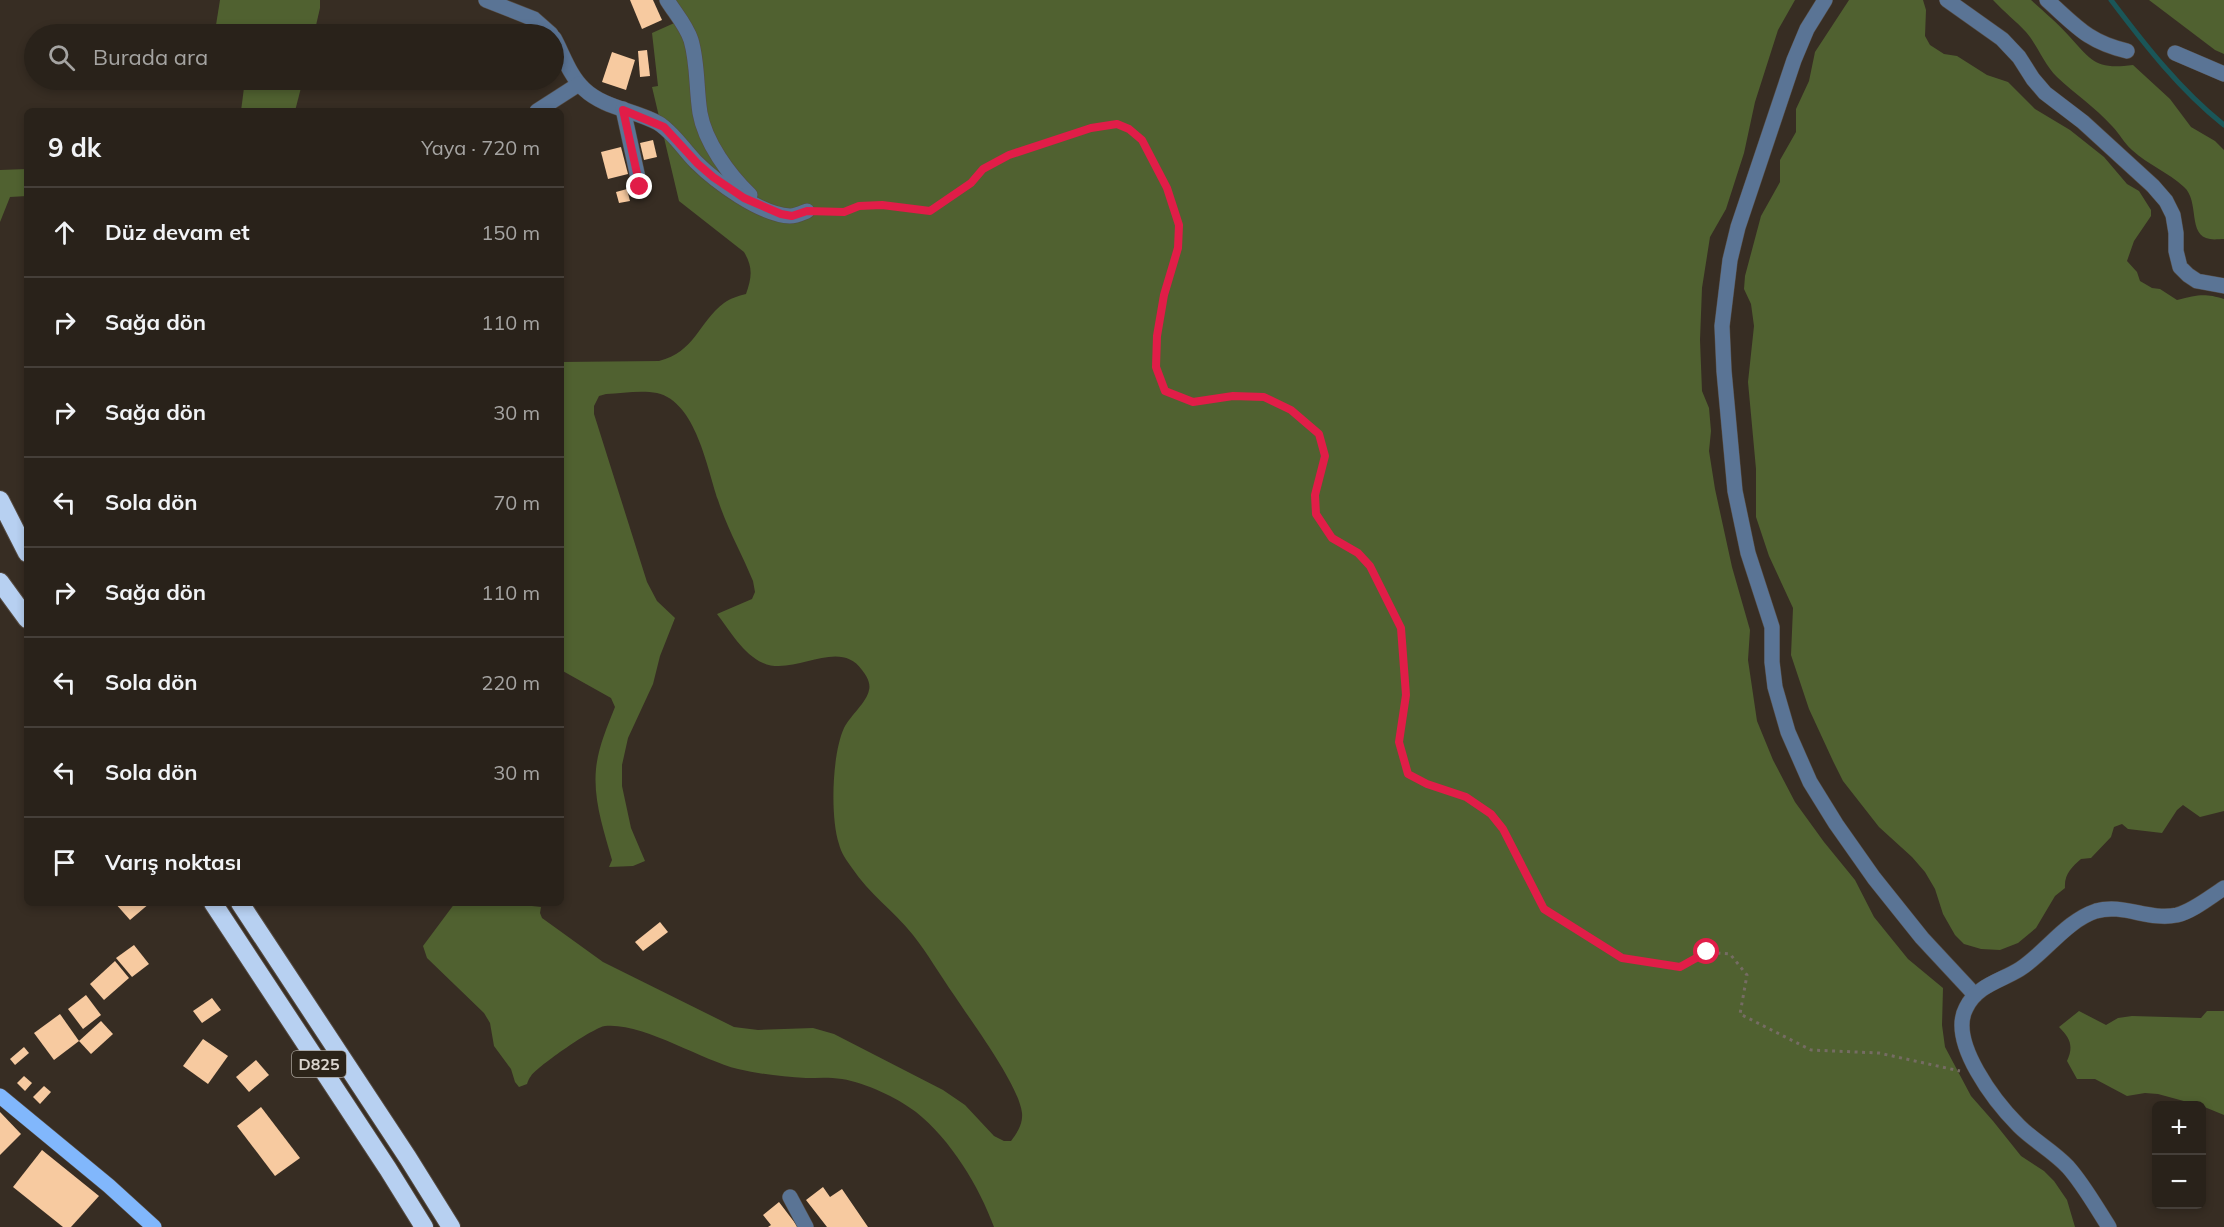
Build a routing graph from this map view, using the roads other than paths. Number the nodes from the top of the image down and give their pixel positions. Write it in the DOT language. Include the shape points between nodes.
graph roads {
  1 [pos="486,0"];
  2 [pos="667,0"];
  3 [pos="1825,0"];
  4 [pos="1947,0"];
  5 [pos="2047,0"];
  6 [pos="539,24"];
  7 [pos="2127,51"];
  8 [pos="2175,53"];
  9 [pos="564,57"];
  10 [pos="2224,74"];
  11 [pos="579,84"];
  12 [pos="542,108"];
  13 [pos="623,110"];
  14 [pos="640,187"];
  15 [pos="766,209"];
  16 [pos="807,211"];
  17 [pos="2224,286"];
  18 [pos="0,500"];
  19 [pos="24,547"];
  20 [pos="0,582"];
  21 [pos="24,615"];
  22 [pos="2224,888"];
  23 [pos="215,906"];
  24 [pos="242,906"];
  25 [pos="1975,995"];
  26 [pos="0,1096"];
  27 [pos="790,1197"];
  28 [pos="154,1227"];
  29 [pos="424,1227"];
  30 [pos="451,1227"];
  31 [pos="806,1227"];
  32 [pos="2109,1227"];
  1 -- 6 [label="street"];
  2 -- 15 [label="street" via="690,37 697,66 700,114 708,134 731,173"];
  3 -- 25 [label="street" via="1794,60 1730,260 1722,326 1735,491 1748,553 1772,627 1775,687 1788,732 1810,782 1874,878"];
  4 -- 17 [label="street" via="2002,39 2045,93 2157,190 2173,215 2177,260 2184,272 2197,281"];
  5 -- 7 [label="street" via="2091,39"];
  8 -- 10 [label="street"];
  9 -- 11 [label="street"];
  11 -- 12 [label="street"];
  11 -- 13 [label="street"];
  13 -- 14 [label="street"];
  13 -- 15 [label="street" via="664,127 713,177"];
  15 -- 16 [label="street" via="792,216"];
  18 -- 19 [label="highway"];
  20 -- 21 [label="highway"];
  22 -- 25 [label="street" via="2178,915 2148,915 2112,908 2087,914 2035,958"];
  23 -- 29 [label="highway, D825"];
  24 -- 30 [label="highway, D825"];
  25 -- 32 [label="street" via="1963,1015 1961,1033 1980,1075 2010,1117 2070,1171"];
  26 -- 28 [label="main road"];
  27 -- 31 [label="street"];
}
